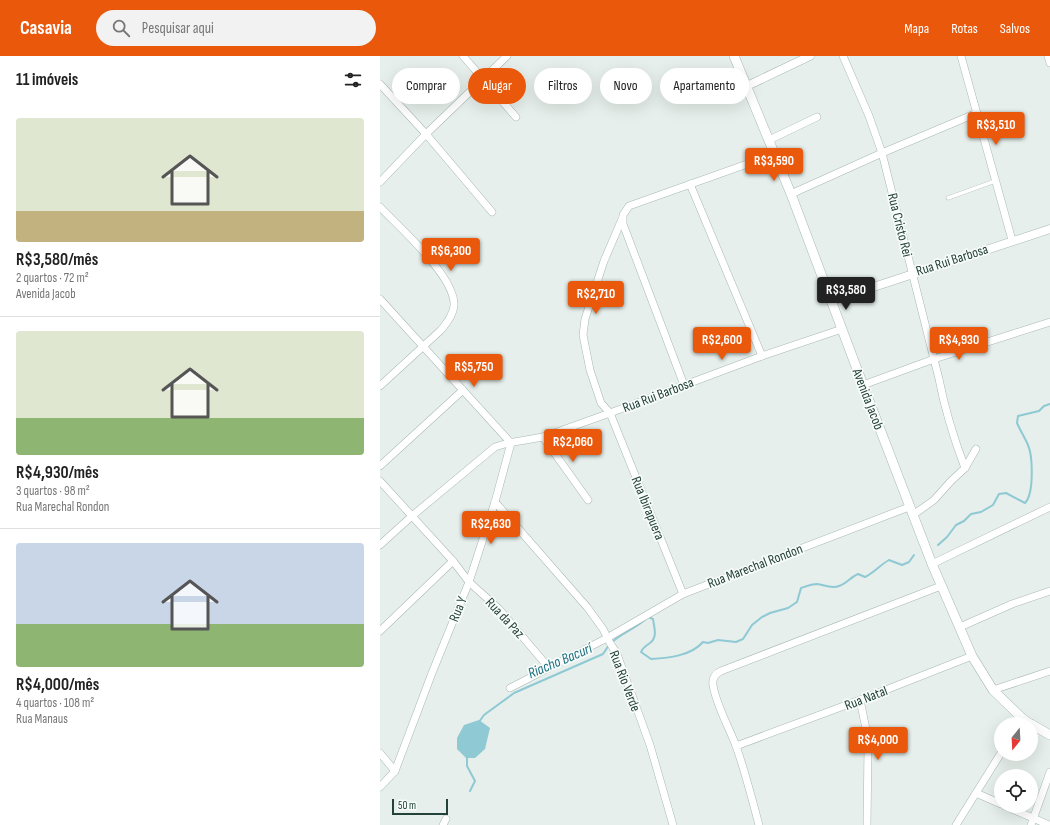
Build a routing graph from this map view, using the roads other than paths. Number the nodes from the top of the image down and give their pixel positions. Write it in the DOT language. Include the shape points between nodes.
graph roads {
  1 [pos="463,56"];
  2 [pos="507,56"];
  3 [pos="734,56"];
  4 [pos="810,56"];
  5 [pos="842,56"];
  6 [pos="961,56"];
  7 [pos="1048,56"];
  8 [pos="1050,63"];
  9 [pos="474,68"];
  10 [pos="494,68"];
  11 [pos="739,68"];
  12 [pos="380,84"];
  13 [pos="749,85"];
  14 [pos="749,91"];
  15 [pos="468,93"];
  16 [pos="505,104"];
  17 [pos="977,114"];
  18 [pos="516,117"];
  19 [pos="817,117"];
  20 [pos="426,134"];
  21 [pos="769,140"];
  22 [pos="882,153"];
  23 [pos="775,154"];
  24 [pos="380,182"];
  25 [pos="995,182"];
  26 [pos="690,184"];
  27 [pos="790,194"];
  28 [pos="948,198"];
  29 [pos="380,207"];
  30 [pos="492,212"];
  31 [pos="622,219"];
  32 [pos="1050,229"];
  33 [pos="1012,240"];
  34 [pos="912,274"];
  35 [pos="380,299"];
  36 [pos="831,301"];
  37 [pos="1050,322"];
  38 [pos="842,329"];
  39 [pos="424,346"];
  40 [pos="762,356"];
  41 [pos="934,359"];
  42 [pos="684,385"];
  43 [pos="862,385"];
  44 [pos="380,386"];
  45 [pos="463,390"];
  46 [pos="610,413"];
  47 [pos="543,437"];
  48 [pos="511,442"];
  49 [pos="976,449"];
  50 [pos="380,466"];
  51 [pos="965,468"];
  52 [pos="380,481"];
  53 [pos="588,500"];
  54 [pos="496,502"];
  55 [pos="1050,507"];
  56 [pos="911,511"];
  57 [pos="412,516"];
  58 [pos="380,545"];
  59 [pos="454,561"];
  60 [pos="932,564"];
  61 [pos="469,582"];
  62 [pos="941,586"];
  63 [pos="1050,591"];
  64 [pos="683,594"];
  65 [pos="960,627"];
  66 [pos="380,631"];
  67 [pos="607,638"];
  68 [pos="972,656"];
  69 [pos="549,668"];
  70 [pos="1050,671"];
  71 [pos="510,688"];
  72 [pos="993,690"];
  73 [pos="860,700"];
  74 [pos="1020,717"];
  75 [pos="1038,729"];
  76 [pos="1050,735"];
  77 [pos="736,746"];
  78 [pos="380,753"];
  79 [pos="996,761"];
  80 [pos="395,771"];
  81 [pos="1050,772"];
  82 [pos="380,787"];
  83 [pos="976,792"];
  84 [pos="994,801"];
  85 [pos="1017,813"];
  86 [pos="1032,822"];
  87 [pos="672,825"];
  88 [pos="759,825"];
  89 [pos="867,825"];
  90 [pos="956,825"];
  91 [pos="1049,825"];
  1 -- 9 [label="street"];
  2 -- 10 [label="street"];
  3 -- 11 [label="main road, Avenida Jacob"];
  4 -- 13 [label="street"];
  5 -- 22 [label="street, Rua Cristo Rei" via="869,116"];
  6 -- 17 [label="street"];
  7 -- 8 [label="street"];
  12 -- 20 [label="street"];
  14 -- 21 [label="main road, Avenida Jacob"];
  15 -- 20 [label="street"];
  16 -- 18 [label="street"];
  17 -- 22 [label="street"];
  17 -- 25 [label="street"];
  19 -- 21 [label="street"];
  20 -- 24 [label="street"];
  20 -- 30 [label="street"];
  21 -- 23 [label="main road, Avenida Jacob"];
  22 -- 27 [label="street"];
  22 -- 34 [label="street, Rua Cristo Rei"];
  23 -- 26 [label="street"];
  23 -- 27 [label="main road, Avenida Jacob"];
  25 -- 28 [label="lane"];
  25 -- 33 [label="street"];
  26 -- 31 [label="street, Rua Ibirapuera" via="629,206"];
  26 -- 40 [label="street"];
  27 -- 36 [label="main road, Avenida Jacob"];
  29 -- 39 [label="street" via="436,266 452,293 454,305 448,322"];
  31 -- 42 [label="street"];
  31 -- 46 [label="street, Rua Ibirapuera" via="604,261 587,312 583,336 600,403"];
  32 -- 33 [label="street, Rua Rui Barbosa"];
  33 -- 34 [label="street, Rua Rui Barbosa"];
  34 -- 36 [label="street, Rua Rui Barbosa"];
  34 -- 41 [label="street, Rua Cristo Rei"];
  35 -- 39 [label="street"];
  36 -- 38 [label="main road, Avenida Jacob"];
  37 -- 41 [label="street"];
  38 -- 40 [label="street, Rua Rui Barbosa"];
  38 -- 43 [label="main road, Avenida Jacob"];
  39 -- 44 [label="street"];
  39 -- 45 [label="street"];
  40 -- 42 [label="street, Rua Rui Barbosa"];
  41 -- 43 [label="street"];
  41 -- 51 [label="street, Rua Cristo Rei" via="949,420"];
  42 -- 46 [label="street, Rua Rui Barbosa"];
  43 -- 56 [label="main road, Avenida Jacob"];
  45 -- 48 [label="street"];
  45 -- 50 [label="street"];
  46 -- 47 [label="street, Rua Rui Barbosa"];
  46 -- 64 [label="street, Rua Ibirapuera"];
  47 -- 48 [label="street, Rua Rui Barbosa"];
  47 -- 53 [label="street"];
  48 -- 54 [label="street, Rua Y"];
  48 -- 57 [label="street, Rua Rui Barbosa" via="492,449"];
  49 -- 51 [label="street, Rua Marechal Rondon"];
  51 -- 56 [label="street, Rua Marechal Rondon" via="934,500"];
  52 -- 57 [label="street, Rua da Paz"];
  54 -- 61 [label="street, Rua Y"];
  54 -- 67 [label="street, Rua Rio Verde" via="587,607"];
  55 -- 60 [label="street"];
  56 -- 60 [label="main road, Avenida Jacob"];
  56 -- 64 [label="street, Rua Marechal Rondon"];
  57 -- 58 [label="street, Rua Rui Barbosa"];
  57 -- 59 [label="street, Rua da Paz"];
  59 -- 61 [label="street, Rua da Paz"];
  59 -- 66 [label="street"];
  60 -- 62 [label="main road, Avenida Jacob"];
  61 -- 69 [label="street, Rua da Paz" via="499,609"];
  61 -- 80 [label="street, Rua Y"];
  62 -- 65 [label="main road, Avenida Jacob"];
  62 -- 77 [label="street" via="721,671 715,676 713,685"];
  63 -- 65 [label="street" via="1012,604"];
  64 -- 67 [label="street, Rua Marechal Rondon"];
  65 -- 68 [label="main road, Avenida Jacob"];
  67 -- 69 [label="street, Rua Marechal Rondon"];
  67 -- 87 [label="street, Rua Rio Verde" via="617,654 650,745"];
  68 -- 72 [label="main road, Avenida Jacob"];
  68 -- 73 [label="street, Rua Natal"];
  69 -- 71 [label="street, Rua Marechal Rondon"];
  70 -- 72 [label="street"];
  72 -- 74 [label="main road, Avenida Jacob"];
  73 -- 77 [label="street, Rua Natal"];
  73 -- 89 [label="street" via="868,746"];
  75 -- 76 [label="main road, Avenida Jacob"];
  77 -- 88 [label="street"];
  78 -- 80 [label="street"];
  79 -- 83 [label="street"];
  80 -- 82 [label="street"];
  81 -- 86 [label="street"];
  83 -- 84 [label="street"];
  83 -- 90 [label="street"];
  85 -- 86 [label="street"];
  86 -- 91 [label="street"];
}
